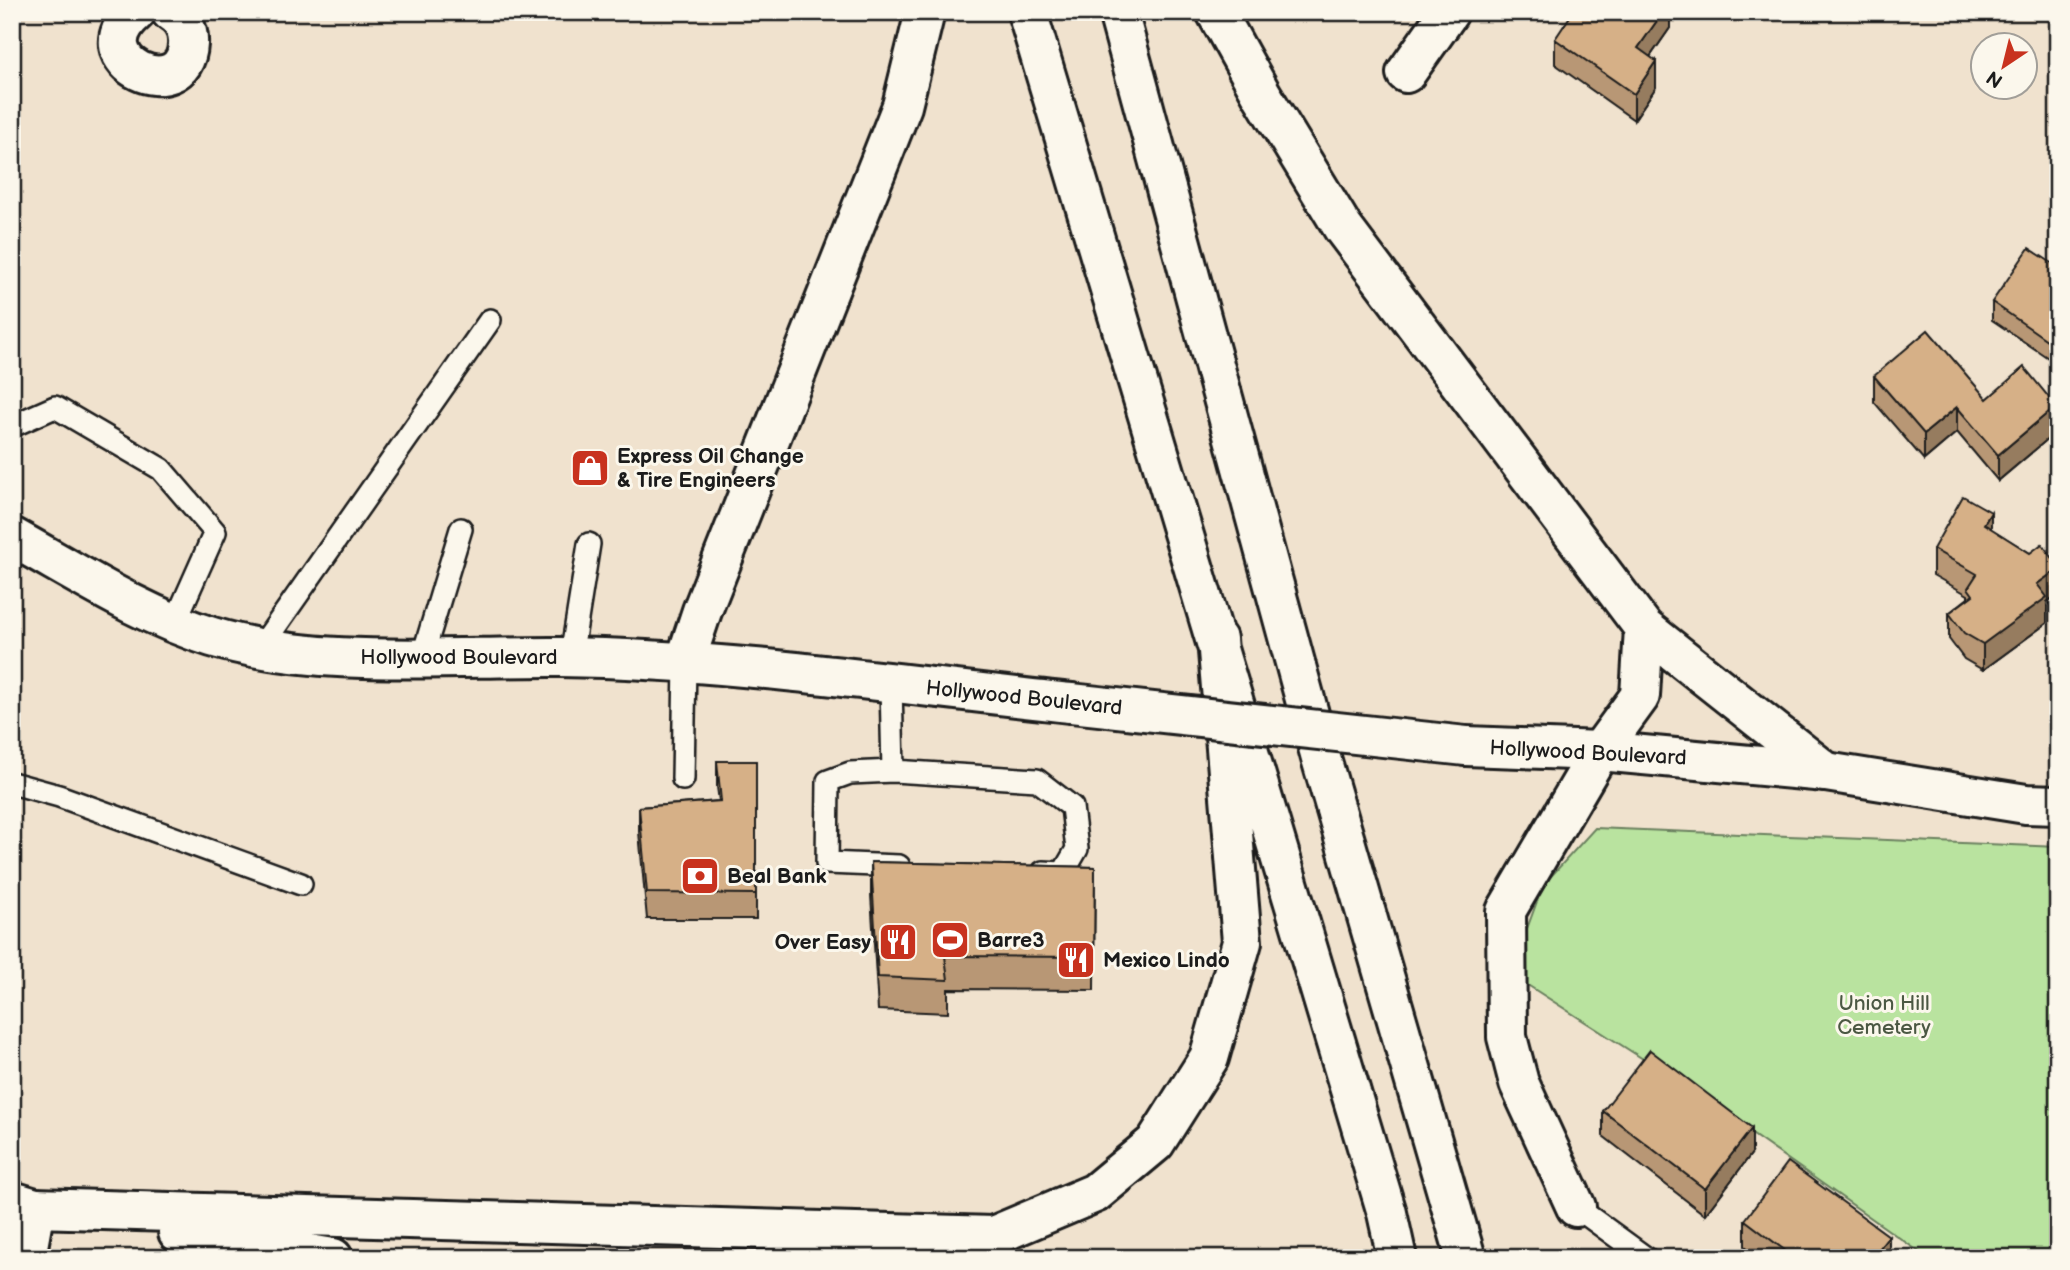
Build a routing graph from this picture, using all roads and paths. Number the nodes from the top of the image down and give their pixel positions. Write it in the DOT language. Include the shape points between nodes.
graph roads {
  1 [pos="171,12"];
  2 [pos="925,12"];
  3 [pos="1027,12"];
  4 [pos="1118,12"];
  5 [pos="1216,12"];
  6 [pos="1449,12"];
  7 [pos="124,15"];
  8 [pos="1406,73"];
  9 [pos="490,320"];
  10 [pos="12,426"];
  11 [pos="461,529"];
  12 [pos="12,537"];
  13 [pos="589,544"];
  14 [pos="175,622"];
  15 [pos="1644,628"];
  16 [pos="1217,639"];
  17 [pos="261,647"];
  18 [pos="571,657"];
  19 [pos="422,658"];
  20 [pos="685,662"];
  21 [pos="891,684"];
  22 [pos="1600,751"];
  23 [pos="893,771"];
  24 [pos="1826,772"];
  25 [pos="683,779"];
  26 [pos="12,783"];
  27 [pos="2058,805"];
  28 [pos="924,867"];
  29 [pos="1021,871"];
  30 [pos="301,884"];
  31 [pos="24,1205"];
  32 [pos="1576,1207"];
  33 [pos="26,1258"];
  34 [pos="333,1258"];
  35 [pos="1397,1258"];
  36 [pos="1466,1258"];
  37 [pos="1646,1258"];
  1 -- 7 [label="main road" via="184,25 188,47 178,67 157,76 135,70 127,62 119,41"];
  2 -- 20 [label="main road" via="902,106"];
  3 -- 16 [label="main road"];
  4 -- 36 [label="main road" via="1321,758"];
  5 -- 15 [label="main road" via="1343,228"];
  6 -- 8 [label="main road"];
  9 -- 17 [label="lane"];
  10 -- 14 [label="lane" via="55,407 161,469 215,532"];
  11 -- 19 [label="lane"];
  12 -- 14 [label="main road, Hollywood Boulevard" via="137,607"];
  13 -- 18 [label="lane"];
  14 -- 17 [label="main road, Hollywood Boulevard" via="213,637"];
  15 -- 22 [label="main road" via="1640,696"];
  15 -- 24 [label="main road"];
  16 -- 31 [label="main road" via="1242,942 1209,1058 1155,1143 1095,1193 993,1236"];
  16 -- 35 [label="main road"];
  17 -- 19 [label="main road, Hollywood Boulevard"];
  18 -- 19 [label="main road, Hollywood Boulevard"];
  18 -- 20 [label="main road, Hollywood Boulevard"];
  20 -- 21 [label="main road, Hollywood Boulevard"];
  20 -- 25 [label="lane"];
  21 -- 22 [label="main road, Hollywood Boulevard, bridge" via="1466,746"];
  21 -- 23 [label="lane"];
  22 -- 24 [label="main road, Hollywood Boulevard"];
  22 -- 32 [label="main road" via="1506,911 1507,1037 1519,1083"];
  23 -- 28 [label="lane" via="850,774 828,781 827,863"];
  23 -- 29 [label="lane" via="1037,780 1072,807 1077,849 1063,873"];
  24 -- 27 [label="main road, Hollywood Boulevard" via="2026,804"];
  26 -- 30 [label="lane"];
  31 -- 33 [label="main road"];
  31 -- 34 [label="main road"];
  32 -- 37 [label="lane"];
}
